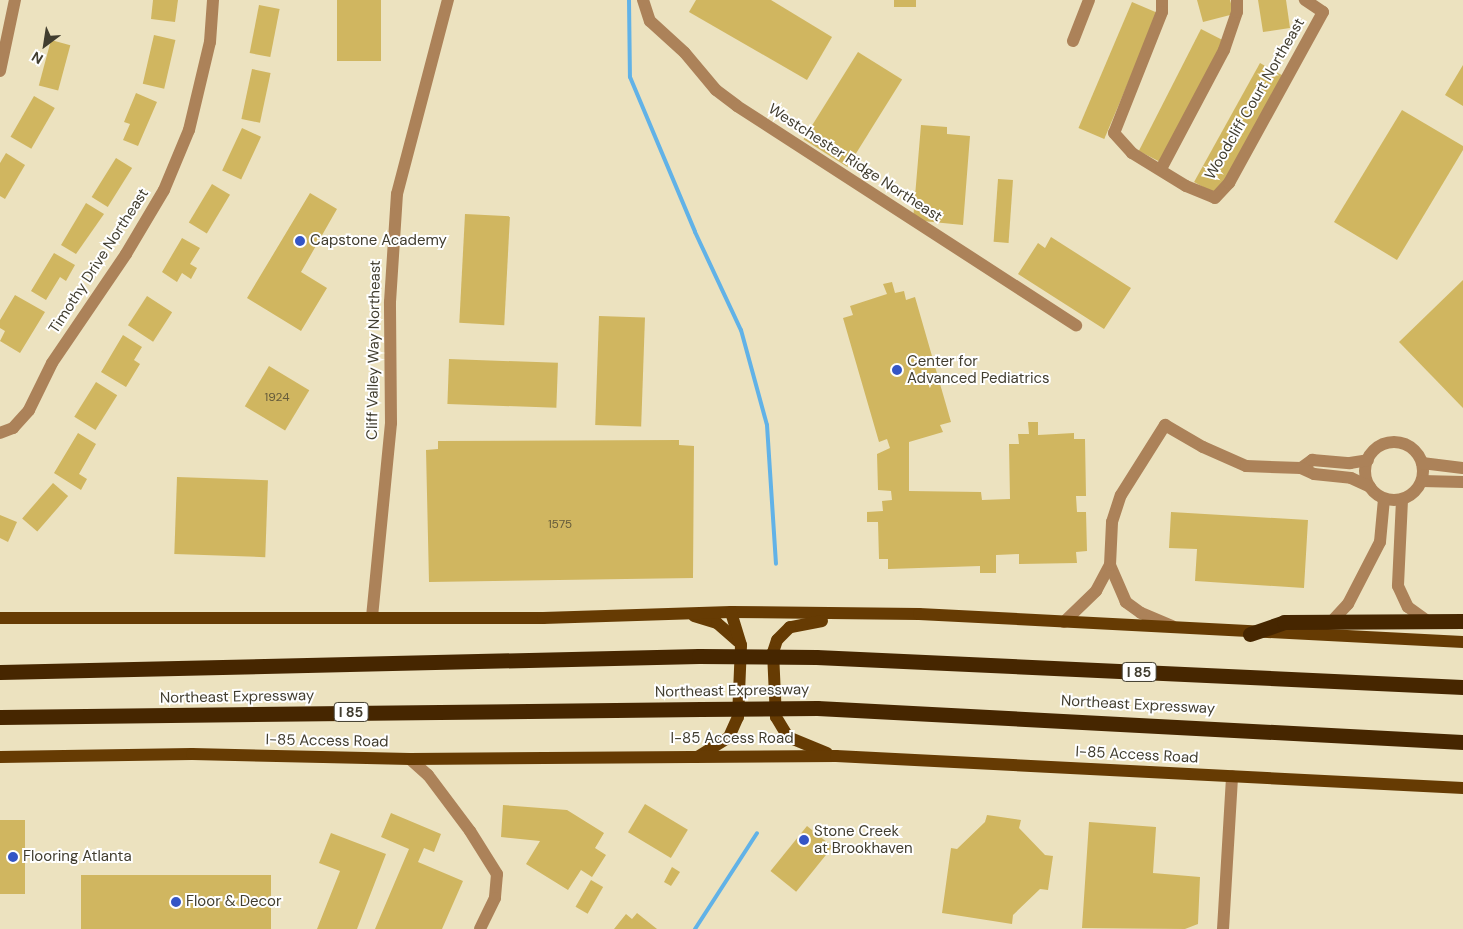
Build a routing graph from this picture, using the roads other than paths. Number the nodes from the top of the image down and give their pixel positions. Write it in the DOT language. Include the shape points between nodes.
graph roads {
  1 [pos="15,0"];
  2 [pos="213,0"];
  3 [pos="448,0"];
  4 [pos="643,0"];
  5 [pos="1090,0"];
  6 [pos="1162,0"];
  7 [pos="1237,0"];
  8 [pos="1305,0"];
  9 [pos="1073,41"];
  10 [pos="0,71"];
  11 [pos="1161,169"];
  12 [pos="1076,325"];
  13 [pos="0,433"];
  14 [pos="1368,460"];
  15 [pos="1422,463"];
  16 [pos="1301,468"];
  17 [pos="1463,468"];
  18 [pos="1422,482"];
  19 [pos="1463,482"];
  20 [pos="1370,487"];
  21 [pos="1384,498"];
  22 [pos="1402,500"];
  23 [pos="1110,566"];
  24 [pos="671,612"];
  25 [pos="731,612"];
  26 [pos="919,614"];
  27 [pos="372,617"];
  28 [pos="0,618"];
  29 [pos="1333,620"];
  30 [pos="1427,621"];
  31 [pos="1463,621"];
  32 [pos="1064,622"];
  33 [pos="1179,629"];
  34 [pos="1250,634"];
  35 [pos="1463,642"];
  36 [pos="741,645"];
  37 [pos="0,672"];
  38 [pos="1463,686"];
  39 [pos="0,718"];
  40 [pos="1463,742"];
  41 [pos="699,756"];
  42 [pos="836,756"];
  43 [pos="0,757"];
  44 [pos="410,759"];
  45 [pos="1232,776"];
  46 [pos="1463,788"];
  47 [pos="480,929"];
  48 [pos="1223,929"];
  1 -- 10 [label="street"];
  2 -- 13 [label="street, Timothy Drive Northeast" via="210,42 189,130 164,190 126,254 52,362 29,410 13,428"];
  3 -- 27 [label="street, Cliff Valley Way Northeast" via="397,194 390,302 390,423"];
  4 -- 12 [label="street, Westchester Ridge Northeast" via="650,21 685,53 716,90 737,106"];
  5 -- 9 [label="street"];
  6 -- 11 [label="street, Woodcliff Court Northeast" via="1162,12 1114,133 1132,153"];
  7 -- 11 [label="street" via="1237,12 1224,50"];
  8 -- 11 [label="street, Woodcliff Court Northeast" via="1323,12 1229,183 1215,198 1186,186"];
  14 -- 15 [label="street" via="1381,446 1400,442 1410,447"];
  14 -- 16 [label="street" via="1312,460"];
  14 -- 20 [label="street" via="1365,470"];
  15 -- 17 [label="street"];
  15 -- 18 [label="street"];
  16 -- 20 [label="street" via="1314,474 1351,478"];
  16 -- 23 [label="street" via="1246,466 1165,425 1121,495 1112,522"];
  18 -- 19 [label="street"];
  18 -- 22 [label="street"];
  20 -- 21 [label="street"];
  21 -- 22 [label="street"];
  21 -- 29 [label="street" via="1380,542 1348,604"];
  22 -- 30 [label="street" via="1398,586 1408,607"];
  23 -- 32 [label="street" via="1096,592"];
  23 -- 33 [label="street" via="1122,595 1133,608"];
  24 -- 25 [label="main road"];
  24 -- 27 [label="main road" via="536,618"];
  24 -- 36 [label="main road" via="717,623"];
  25 -- 26 [label="main road"];
  25 -- 36 [label="main road"];
  26 -- 32 [label="main road"];
  26 -- 42 [label="main road" via="803,622 790,627 777,640 773,652 776,717 782,730 797,742"];
  27 -- 28 [label="main road"];
  29 -- 30 [label="highway"];
  29 -- 34 [label="highway" via="1284,622"];
  30 -- 31 [label="highway"];
  32 -- 33 [label="main road"];
  33 -- 34 [label="main road"];
  34 -- 35 [label="main road"];
  36 -- 41 [label="main road" via="736,727 729,737"];
  37 -- 38 [label="highway, Northeast Expressway / I 85, bridge" via="698,656 816,657"];
  39 -- 40 [label="highway, Northeast Expressway / I 85, bridge" via="817,708"];
  41 -- 42 [label="main road, I-85 Access Road"];
  41 -- 44 [label="main road, I-85 Access Road"];
  42 -- 45 [label="main road, I-85 Access Road"];
  43 -- 44 [label="main road, I-85 Access Road" via="192,754"];
  44 -- 47 [label="street" via="428,775 497,874 495,898"];
  45 -- 46 [label="main road, I-85 Access Road"];
  45 -- 48 [label="street"];
}
